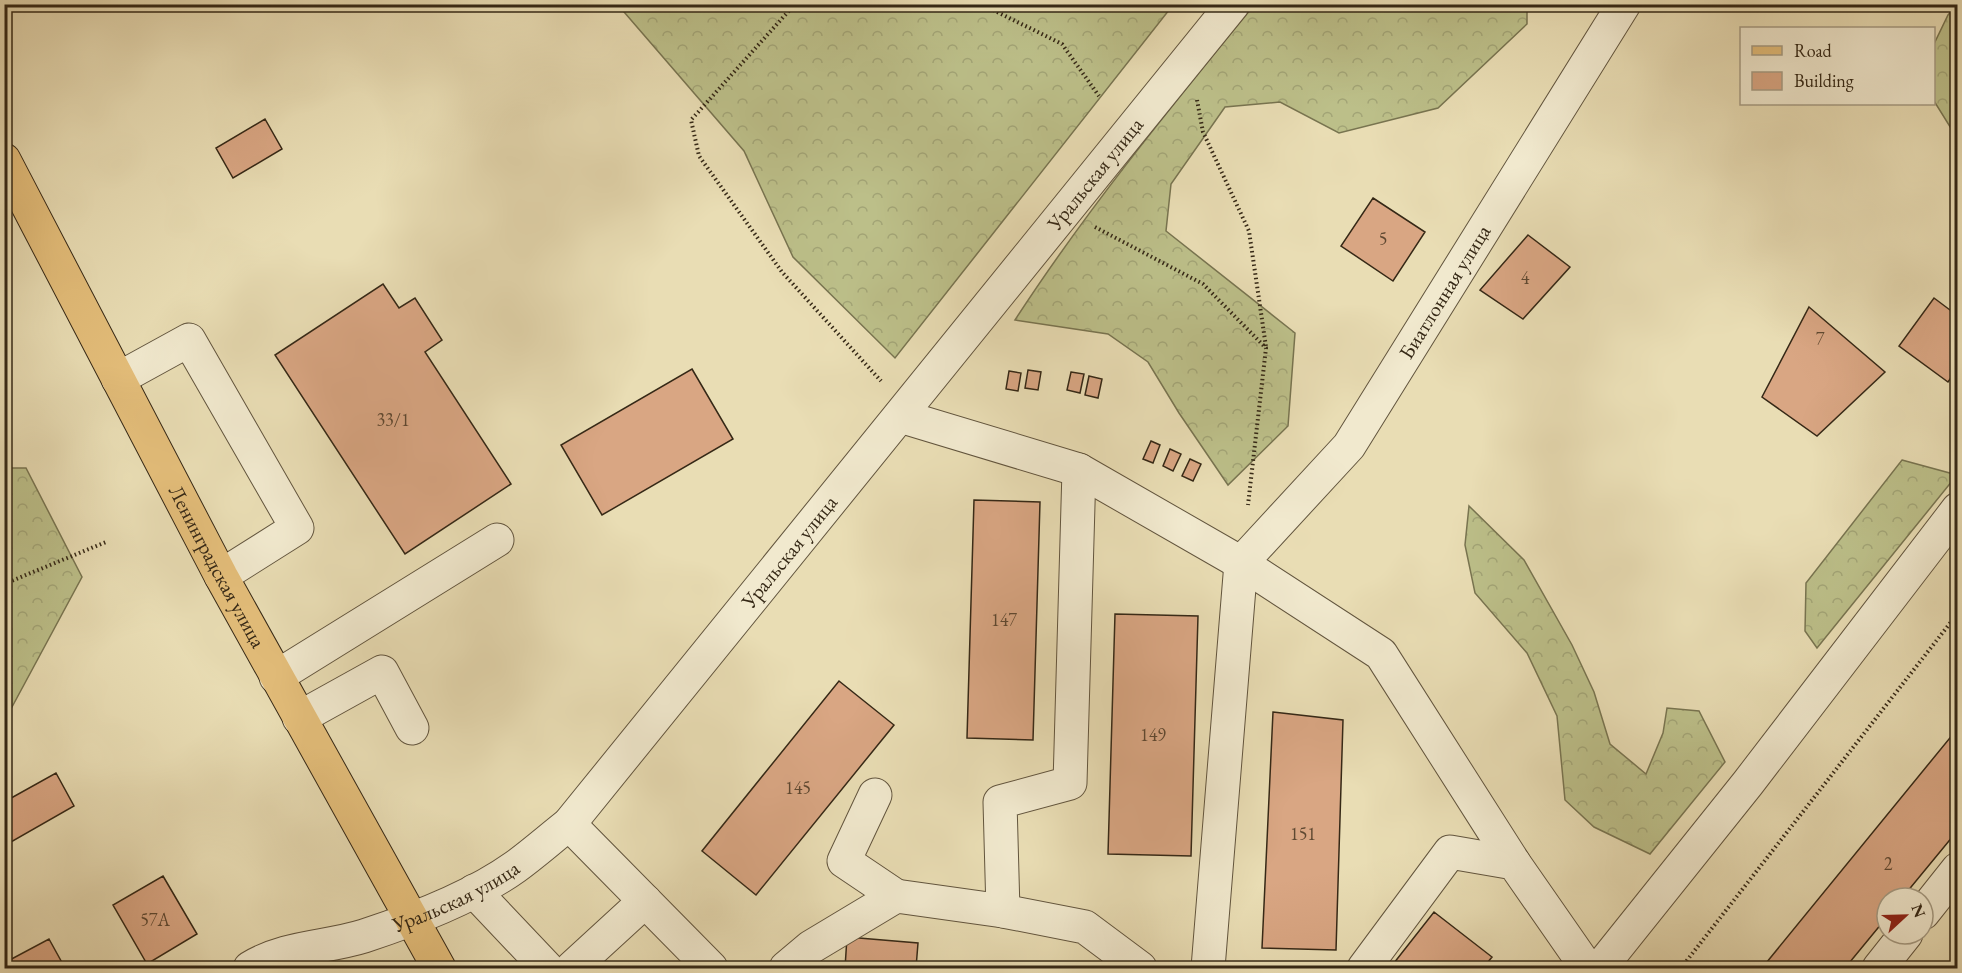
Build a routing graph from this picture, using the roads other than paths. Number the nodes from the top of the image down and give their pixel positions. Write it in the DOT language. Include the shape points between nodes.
graph roads {
  1 [pos="1233,4"];
  2 [pos="1624,4"];
  3 [pos="4,160"];
  4 [pos="118,379"];
  5 [pos="900,416"];
  6 [pos="1079,470"];
  7 [pos="1958,509"];
  8 [pos="496,540"];
  9 [pos="1241,563"];
  10 [pos="221,576"];
  11 [pos="276,677"];
  12 [pos="299,718"];
  13 [pos="412,728"];
  14 [pos="875,795"];
  15 [pos="568,824"];
  16 [pos="1514,863"];
  17 [pos="1958,870"];
  18 [pos="474,891"];
  19 [pos="896,896"];
  20 [pos="1935,898"];
  21 [pos="645,901"];
  22 [pos="1003,911"];
  23 [pos="410,919"];
  24 [pos="1897,946"];
  25 [pos="810,958"];
  26 [pos="250,969"];
  27 [pos="439,969"];
  28 [pos="547,969"];
  29 [pos="572,969"];
  30 [pos="711,969"];
  31 [pos="786,969"];
  32 [pos="1140,969"];
  33 [pos="1208,969"];
  34 [pos="1364,969"];
  35 [pos="1587,969"];
  36 [pos="1600,969"];
  37 [pos="1879,969"];
  1 -- 5 [label="street, Уральская улица"];
  2 -- 9 [label="street, Биатлонная улица" via="1349,446"];
  3 -- 4 [label="main road, Ленинградская улица"];
  4 -- 10 [label="main road, Ленинградская улица"];
  4 -- 10 [label="street" via="189,340 297,528"];
  5 -- 6 [label="street"];
  5 -- 15 [label="street, Уральская улица"];
  6 -- 9 [label="street"];
  6 -- 22 [label="street" via="1070,783 1000,802"];
  7 -- 36 [label="street"];
  8 -- 11 [label="street"];
  9 -- 16 [label="street" via="1381,654"];
  9 -- 33 [label="street"];
  10 -- 11 [label="main road, Ленинградская улица"];
  11 -- 12 [label="main road, Ленинградская улица"];
  12 -- 13 [label="street" via="382,672"];
  12 -- 23 [label="main road, Ленинградская улица"];
  14 -- 19 [label="street" via="844,861"];
  15 -- 18 [label="street, Уральская улица" via="514,868"];
  15 -- 21 [label="street"];
  16 -- 34 [label="street" via="1450,852"];
  16 -- 35 [label="street"];
  17 -- 20 [label="street"];
  18 -- 23 [label="street, Уральская улица"];
  18 -- 28 [label="street"];
  19 -- 22 [label="street"];
  19 -- 25 [label="street"];
  21 -- 29 [label="street"];
  21 -- 30 [label="street"];
  22 -- 32 [label="street" via="1085,927"];
  23 -- 26 [label="street, Уральская улица" via="362,937 284,952"];
  23 -- 27 [label="main road, Ленинградская улица"];
  24 -- 37 [label="street"];
  25 -- 31 [label="street"];
}
